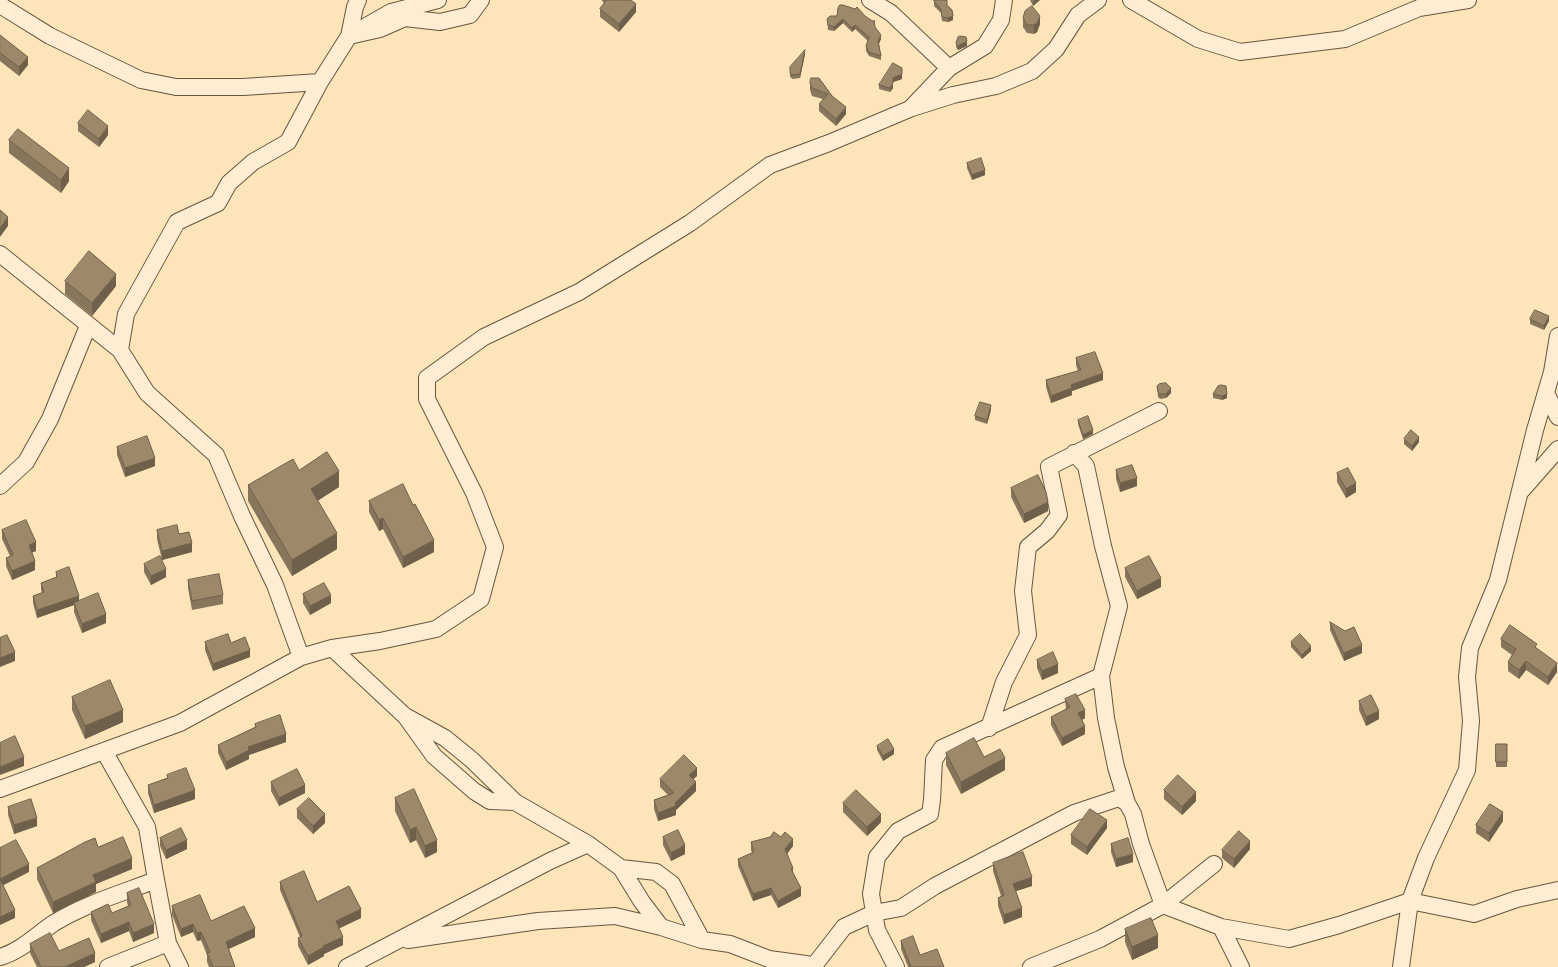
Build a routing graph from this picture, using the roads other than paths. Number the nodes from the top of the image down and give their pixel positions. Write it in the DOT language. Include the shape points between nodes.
graph roads {
  1 [pos="358,0"];
  2 [pos="481,0"];
  3 [pos="870,0"];
  4 [pos="1004,0"];
  5 [pos="1098,0"];
  6 [pos="1131,0"];
  7 [pos="1468,0"];
  8 [pos="432,1"];
  9 [pos="0,5"];
  10 [pos="450,20"];
  11 [pos="349,36"];
  12 [pos="949,68"];
  13 [pos="320,82"];
  14 [pos="912,108"];
  15 [pos="0,254"];
  16 [pos="88,326"];
  17 [pos="1558,336"];
  18 [pos="120,350"];
  19 [pos="1546,393"];
  20 [pos="1159,411"];
  21 [pos="1558,417"];
  22 [pos="1558,449"];
  23 [pos="1074,453"];
  24 [pos="0,486"];
  25 [pos="1521,491"];
  26 [pos="332,648"];
  27 [pos="301,657"];
  28 [pos="1101,676"];
  29 [pos="405,716"];
  30 [pos="989,728"];
  31 [pos="104,751"];
  32 [pos="0,789"];
  33 [pos="514,802"];
  34 [pos="1127,803"];
  35 [pos="588,844"];
  36 [pos="1214,864"];
  37 [pos="621,868"];
  38 [pos="156,880"];
  39 [pos="1558,890"];
  40 [pos="1410,901"];
  41 [pos="1163,905"];
  42 [pos="874,913"];
  43 [pos="661,927"];
  44 [pos="1221,927"];
  45 [pos="702,940"];
  46 [pos="396,942"];
  47 [pos="168,943"];
  48 [pos="0,957"];
  49 [pos="813,966"];
  50 [pos="108,967"];
  51 [pos="180,967"];
  52 [pos="347,967"];
  53 [pos="896,967"];
  54 [pos="1031,967"];
  55 [pos="1241,967"];
  56 [pos="1401,967"];
  1 -- 11 [label="street"];
  2 -- 10 [label="street" via="470,15"];
  3 -- 12 [label="street" via="891,13"];
  4 -- 12 [label="street" via="1001,20 985,46"];
  5 -- 14 [label="street" via="1078,15 1056,48 1032,71 996,86"];
  6 -- 7 [label="street" via="1198,39 1240,52 1345,39 1420,8"];
  8 -- 10 [label="street"];
  8 -- 11 [label="street" via="391,12"];
  9 -- 13 [label="street" via="50,36 141,80 176,87 243,87"];
  10 -- 11 [label="street" via="440,22 405,18 380,29"];
  11 -- 13 [label="street"];
  12 -- 14 [label="street"];
  13 -- 18 [label="street" via="288,142 253,162 229,182 218,203 177,222 126,314"];
  14 -- 26 [label="street" via="770,165 690,223 579,292 484,337 427,378 427,399 474,493 495,548 481,599 436,629"];
  15 -- 16 [label="street"];
  16 -- 18 [label="street"];
  16 -- 24 [label="street" via="50,419 26,462"];
  17 -- 19 [label="street"];
  18 -- 27 [label="street" via="147,394 216,455 242,516 276,584"];
  19 -- 21 [label="street"];
  19 -- 25 [label="street"];
  20 -- 23 [label="street"];
  22 -- 25 [label="street"];
  23 -- 28 [label="street" via="1086,466 1119,606"];
  23 -- 30 [label="street" via="1049,467 1059,515 1048,531 1028,547 1023,591 1028,635 1004,682"];
  25 -- 40 [label="street" via="1498,580 1470,648 1467,677 1471,721 1468,770 1426,858"];
  26 -- 27 [label="street"];
  26 -- 29 [label="street"];
  27 -- 31 [label="street" via="180,723"];
  28 -- 30 [label="street"];
  28 -- 34 [label="street" via="1106,718"];
  29 -- 33 [label="street" via="445,738 472,760"];
  29 -- 33 [label="street" via="434,756 474,791 490,801"];
  30 -- 42 [label="street" via="942,748 934,760 930,814 898,831 877,857 870,894"];
  31 -- 32 [label="street"];
  31 -- 38 [label="street" via="147,827"];
  33 -- 35 [label="street"];
  34 -- 41 [label="street"];
  34 -- 42 [label="street" via="1119,798 1074,813 935,886 901,908"];
  35 -- 37 [label="street"];
  35 -- 46 [label="street" via="550,861"];
  36 -- 41 [label="street"];
  37 -- 43 [label="street"];
  37 -- 45 [label="street" via="656,872 672,884"];
  38 -- 47 [label="street"];
  38 -- 48 [label="street" via="105,899 54,923 12,954"];
  39 -- 40 [label="street" via="1517,899 1474,914"];
  40 -- 44 [label="street" via="1289,939"];
  40 -- 56 [label="street"];
  41 -- 44 [label="street"];
  41 -- 54 [label="street" via="1100,939"];
  42 -- 49 [label="street" via="844,927"];
  42 -- 53 [label="street" via="877,930"];
  43 -- 45 [label="street"];
  43 -- 46 [label="street" via="615,916 538,922"];
  44 -- 55 [label="street"];
  45 -- 49 [label="street" via="730,944 769,959"];
  46 -- 52 [label="street"];
  47 -- 50 [label="street"];
  47 -- 51 [label="street"];
}
